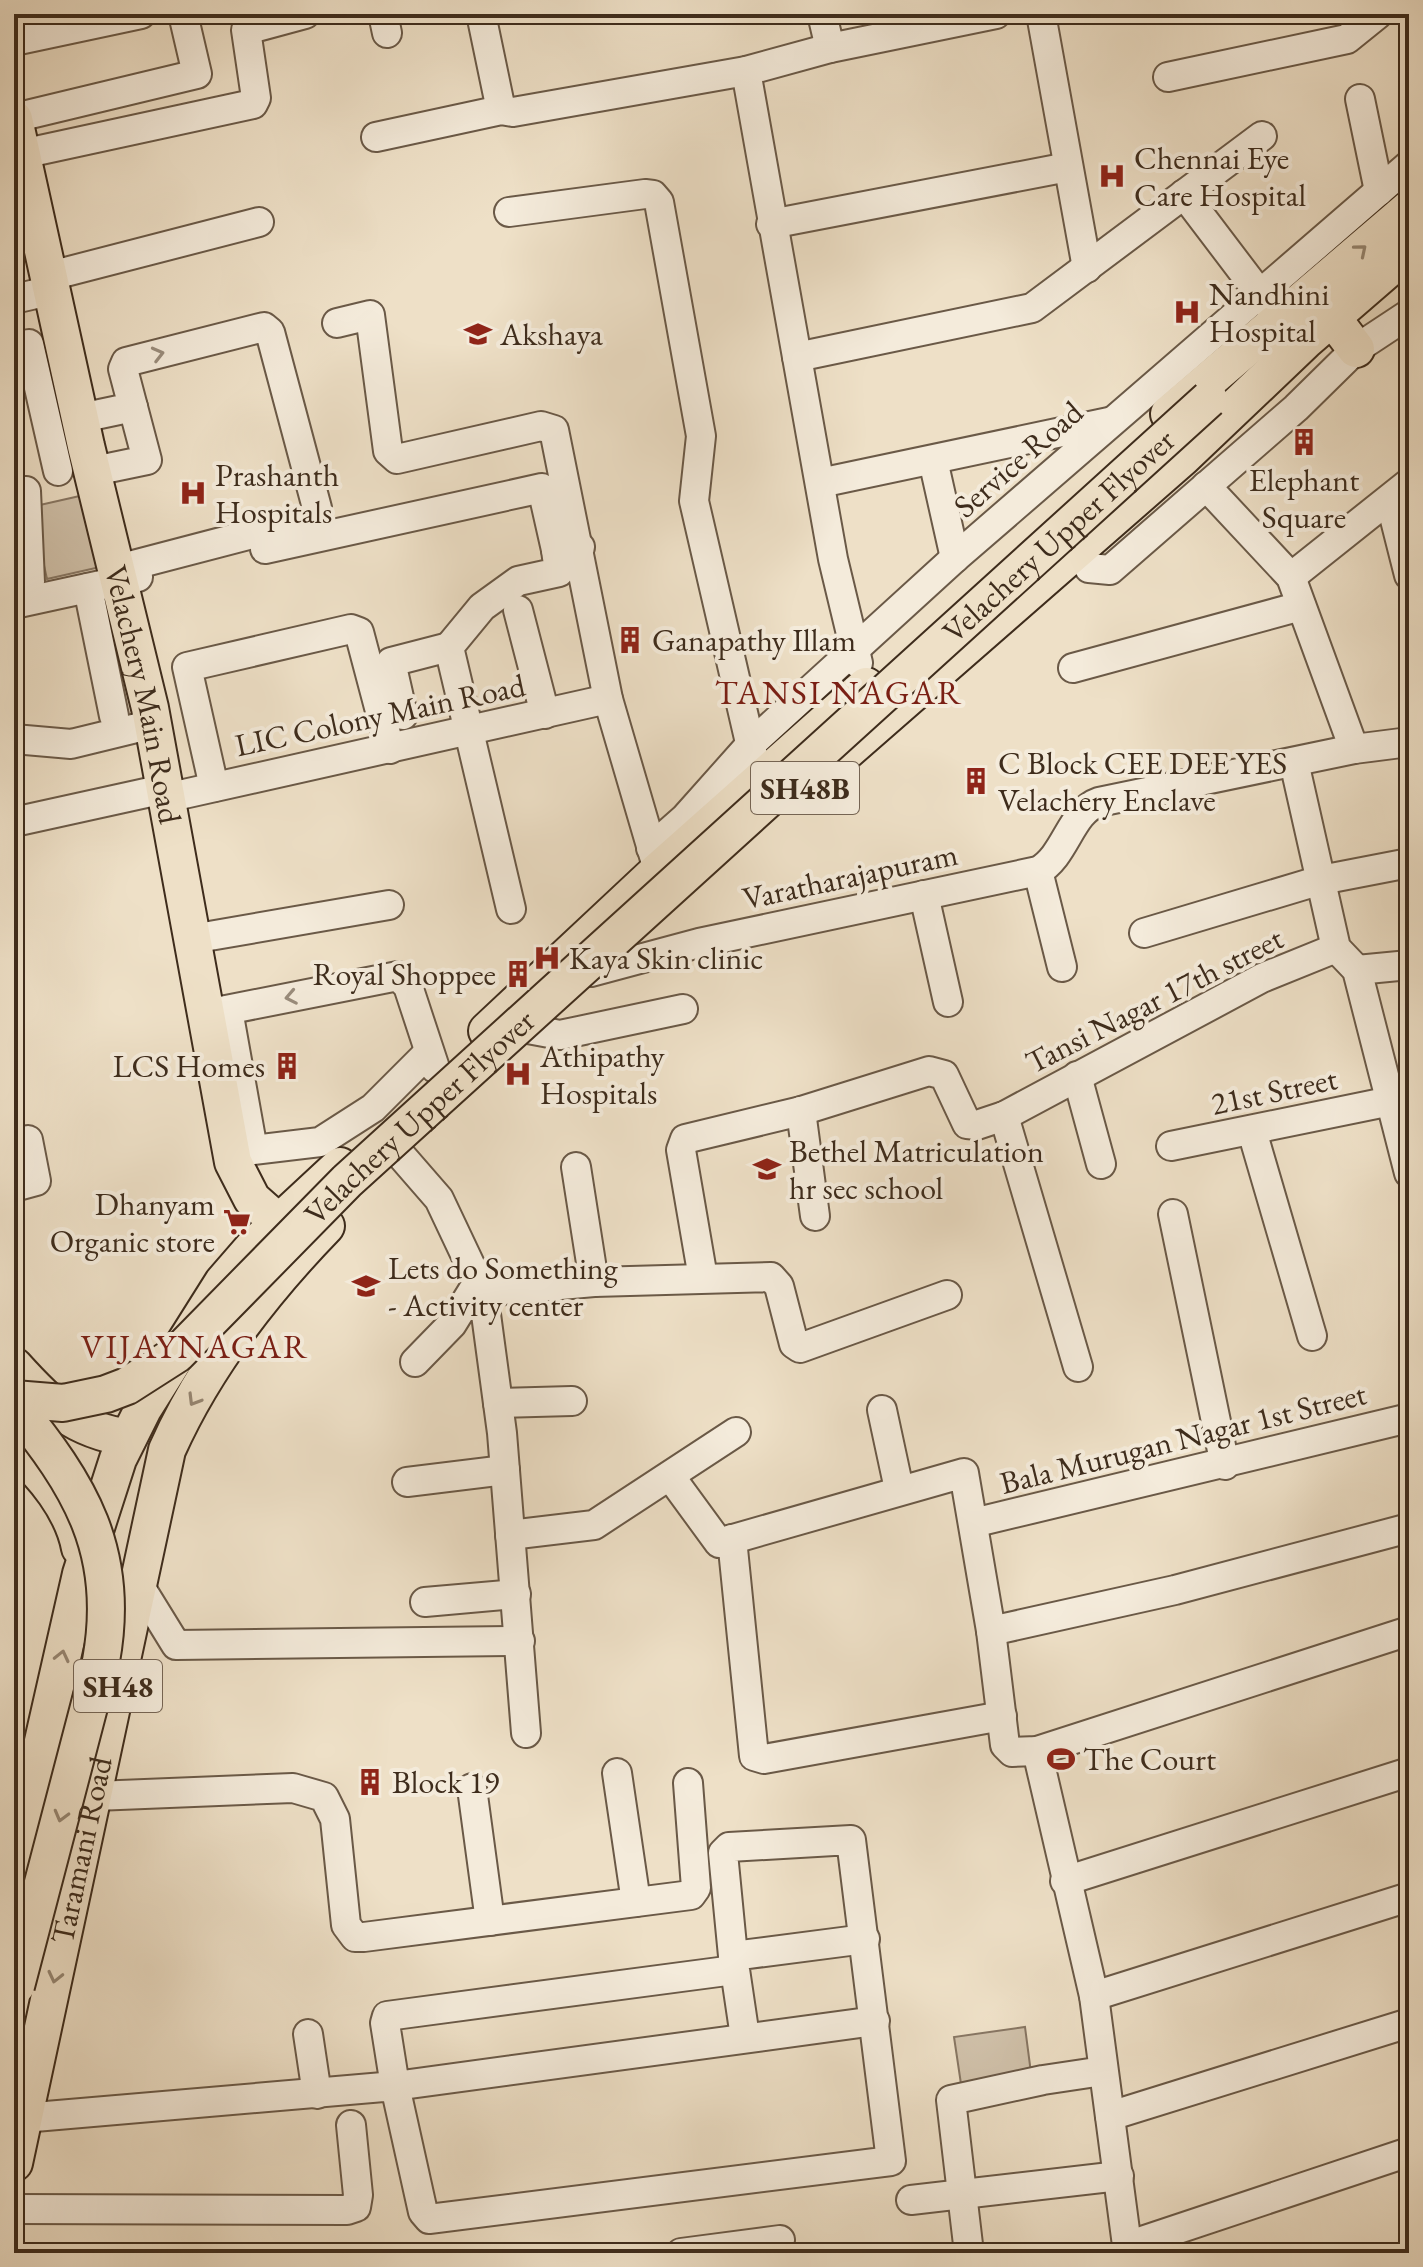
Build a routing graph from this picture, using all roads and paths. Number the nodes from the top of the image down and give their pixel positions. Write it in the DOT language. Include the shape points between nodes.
graph roads {
  1 [pos="63,14"];
  2 [pos="141,14"];
  3 [pos="183,14"];
  4 [pos="305,14"];
  5 [pos="481,14"];
  6 [pos="822,14"];
  7 [pos="996,14"];
  8 [pos="1041,14"];
  9 [pos="1378,14"];
  10 [pos="14,25"];
  11 [pos="1344,26"];
  12 [pos="14,41"];
  13 [pos="830,48"];
  14 [pos="746,71"];
  15 [pos="1168,77"];
  16 [pos="1360,99"];
  17 [pos="501,110"];
  18 [pos="14,119"];
  19 [pos="1262,136"];
  20 [pos="376,137"];
  21 [pos="20,163"];
  22 [pos="1409,165"];
  23 [pos="1068,167"];
  24 [pos="1184,194"];
  25 [pos="1394,200"];
  26 [pos="509,212"];
  27 [pos="259,222"];
  28 [pos="771,224"];
  29 [pos="1409,251"];
  30 [pos="1087,268"];
  31 [pos="52,283"];
  32 [pos="14,299"];
  33 [pos="1323,304"];
  34 [pos="1269,307"];
  35 [pos="1409,314"];
  36 [pos="337,323"];
  37 [pos="63,334"];
  38 [pos="21,346"];
  39 [pos="1356,349"];
  40 [pos="797,357"];
  41 [pos="1272,372"];
  42 [pos="1192,388"];
  43 [pos="133,407"];
  44 [pos="81,418"];
  45 [pos="1116,421"];
  46 [pos="933,460"];
  47 [pos="85,471"];
  48 [pos="820,483"];
  49 [pos="1206,486"];
  50 [pos="18,487"];
  51 [pos="1400,491"];
  52 [pos="568,549"];
  53 [pos="955,558"];
  54 [pos="1089,568"];
  55 [pos="1409,575"];
  56 [pos="1291,577"];
  57 [pos="109,579"];
  58 [pos="14,592"];
  59 [pos="14,604"];
  60 [pos="1301,606"];
  61 [pos="518,610"];
  62 [pos="449,647"];
  63 [pos="855,650"];
  64 [pos="1073,668"];
  65 [pos="864,689"];
  66 [pos="608,699"];
  67 [pos="545,714"];
  68 [pos="403,715"];
  69 [pos="114,716"];
  70 [pos="151,716"];
  71 [pos="14,730"];
  72 [pos="468,732"];
  73 [pos="14,739"];
  74 [pos="1409,742"];
  75 [pos="750,745"];
  76 [pos="390,749"];
  77 [pos="1354,749"];
  78 [pos="1294,762"];
  79 [pos="760,780"];
  80 [pos="214,787"];
  81 [pos="165,793"];
  82 [pos="14,822"];
  83 [pos="655,859"];
  84 [pos="1409,863"];
  85 [pos="1038,871"];
  86 [pos="1321,880"];
  87 [pos="924,895"];
  88 [pos="389,905"];
  89 [pos="511,909"];
  90 [pos="1144,933"];
  91 [pos="192,939"];
  92 [pos="1336,948"];
  93 [pos="1409,965"];
  94 [pos="1062,967"];
  95 [pos="1357,970"];
  96 [pos="591,972"];
  97 [pos="948,1002"];
  98 [pos="683,1009"];
  99 [pos="217,1012"];
  100 [pos="528,1029"];
  101 [pos="433,1064"];
  102 [pos="1077,1076"];
  103 [pos="1391,1101"];
  104 [pos="801,1111"];
  105 [pos="1004,1116"];
  106 [pos="1252,1131"];
  107 [pos="14,1142"];
  108 [pos="1171,1146"];
  109 [pos="399,1153"];
  110 [pos="1407,1161"];
  111 [pos="1101,1164"];
  112 [pos="576,1167"];
  113 [pos="20,1194"];
  114 [pos="1173,1214"];
  115 [pos="815,1216"];
  116 [pos="279,1222"];
  117 [pos="306,1247"];
  118 [pos="703,1278"];
  119 [pos="594,1282"];
  120 [pos="481,1287"];
  121 [pos="947,1295"];
  122 [pos="1312,1336"];
  123 [pos="415,1362"];
  124 [pos="1078,1367"];
  125 [pos="18,1392"];
  126 [pos="572,1401"];
  127 [pos="498,1403"];
  128 [pos="882,1410"];
  129 [pos="1409,1418"];
  130 [pos="136,1424"];
  131 [pos="736,1432"];
  132 [pos="14,1448"];
  133 [pos="1225,1465"];
  134 [pos="505,1470"];
  135 [pos="670,1476"];
  136 [pos="407,1482"];
  137 [pos="899,1489"];
  138 [pos="973,1523"];
  139 [pos="1409,1528"];
  140 [pos="510,1535"];
  141 [pos="732,1539"];
  142 [pos="81,1574"];
  143 [pos="139,1585"];
  144 [pos="516,1594"];
  145 [pos="425,1602"];
  146 [pos="991,1631"];
  147 [pos="1409,1631"];
  148 [pos="520,1641"];
  149 [pos="50,1704"];
  150 [pos="113,1711"];
  151 [pos="1002,1716"];
  152 [pos="526,1733"];
  153 [pos="1037,1751"];
  154 [pos="1409,1772"];
  155 [pos="617,1773"];
  156 [pos="688,1783"];
  157 [pos="472,1788"];
  158 [pos="95,1796"];
  159 [pos="14,1869"];
  160 [pos="1065,1881"];
  161 [pos="1409,1897"];
  162 [pos="636,1902"];
  163 [pos="490,1921"];
  164 [pos="865,1939"];
  165 [pos="734,1963"];
  166 [pos="14,1995"];
  167 [pos="1094,1996"];
  168 [pos="875,2021"];
  169 [pos="1409,2023"];
  170 [pos="308,2034"];
  171 [pos="745,2037"];
  172 [pos="1103,2071"];
  173 [pos="395,2086"];
  174 [pos="317,2094"];
  175 [pos="1110,2116"];
  176 [pos="23,2118"];
  177 [pos="351,2125"];
  178 [pos="1409,2152"];
  179 [pos="14,2163"];
  180 [pos="1119,2176"];
  181 [pos="962,2195"];
  182 [pos="911,2200"];
  183 [pos="14,2209"];
  184 [pos="780,2240"];
  185 [pos="1129,2249"];
  186 [pos="681,2253"];
  187 [pos="969,2253"];
  1 -- 10 [label="street"];
  2 -- 12 [label="street"];
  3 -- 18 [label="street" via="197,74"];
  4 -- 21 [label="street" via="246,30 253,104"];
  5 -- 17 [label="street"];
  6 -- 13 [label="street"];
  7 -- 13 [label="street"];
  8 -- 23 [label="street"];
  9 -- 11 [label="street"];
  11 -- 15 [label="street"];
  13 -- 14 [label="street"];
  14 -- 17 [label="street"];
  14 -- 28 [label="street"];
  16 -- 25 [label="street"];
  17 -- 20 [label="street"];
  18 -- 21 [label="main road, Velachery Main Road"];
  19 -- 24 [label="street"];
  21 -- 31 [label="main road, Velachery Main Road"];
  22 -- 25 [label="street"];
  23 -- 28 [label="street"];
  23 -- 30 [label="street"];
  24 -- 30 [label="street"];
  24 -- 34 [label="street"];
  33 -- 25 [label="main road, SH48B, one-way"];
  25 -- 34 [label="street"];
  26 -- 75 [label="street" via="645,194 659,202 701,436 694,501"];
  27 -- 31 [label="street"];
  28 -- 40 [label="street"];
  29 -- 33 [label="main road, SH48B"];
  30 -- 40 [label="street" via="1025,311"];
  31 -- 32 [label="street"];
  31 -- 37 [label="main road, Velachery Main Road"];
  33 -- 34 [label="main road, SH48B"];
  33 -- 39 [label="main road"];
  33 -- 41 [label="main road, SH48B"];
  34 -- 42 [label="main road, SH48B"];
  35 -- 39 [label="street"];
  36 -- 52 [label="street" via="370,315 387,445 397,459 550,427 556,435"];
  37 -- 38 [label="street"];
  37 -- 44 [label="main road, Velachery Main Road"];
  38 -- 47 [label="street"];
  39 -- 49 [label="street"];
  40 -- 48 [label="street"];
  41 -- 42 [label="main road, Velachery Upper Flyover"];
  41 -- 96 [label="main road, SH48B" via="1158,479"];
  42 -- 45 [label="street, Service Road"];
  42 -- 65 [label="main road, SH48B"];
  42 -- 125 [label="main road, Velachery Upper Flyover, bridge" via="358,1171 177,1354 106,1394 63,1403"];
  43 -- 44 [label="street"];
  43 -- 47 [label="street" via="147,460"];
  43 -- 57 [label="street, one-way" via="123,369 126,362 264,327 270,332 317,508 313,518"];
  44 -- 47 [label="main road, Velachery Main Road"];
  45 -- 46 [label="street"];
  45 -- 53 [label="street, Service Road"];
  46 -- 48 [label="street"];
  46 -- 53 [label="street"];
  47 -- 50 [label="street"];
  47 -- 50 [label="street"];
  47 -- 57 [label="main road, Velachery Main Road"];
  48 -- 63 [label="street"];
  49 -- 54 [label="street" via="1110,570"];
  49 -- 56 [label="street"];
  50 -- 58 [label="street" via="30,582 24,591"];
  51 -- 55 [label="street"];
  51 -- 56 [label="street"];
  52 -- 57 [label="street" via="542,488"];
  52 -- 62 [label="street" via="559,572 518,581 482,607"];
  52 -- 66 [label="street"];
  53 -- 63 [label="street, Service Road"];
  56 -- 60 [label="street"];
  57 -- 59 [label="street"];
  57 -- 69 [label="street"];
  57 -- 70 [label="main road, Velachery Main Road"];
  60 -- 64 [label="street"];
  60 -- 77 [label="street"];
  61 -- 67 [label="street"];
  62 -- 68 [label="street" via="391,662"];
  62 -- 72 [label="street"];
  63 -- 65 [label="street"];
  63 -- 75 [label="street, Service Road"];
  65 -- 79 [label="main road, SH48B"];
  66 -- 67 [label="street, LIC Colony Main Road"];
  66 -- 83 [label="street"];
  67 -- 72 [label="street, LIC Colony Main Road"];
  69 -- 70 [label="street"];
  69 -- 71 [label="street" via="50,729"];
  70 -- 73 [label="street" via="71,744"];
  70 -- 81 [label="main road, Velachery Main Road"];
  72 -- 76 [label="street, LIC Colony Main Road"];
  72 -- 89 [label="street"];
  74 -- 77 [label="street"];
  75 -- 79 [label="street"];
  75 -- 83 [label="street, Service Road"];
  76 -- 80 [label="street, LIC Colony Main Road"];
  76 -- 80 [label="street" via="359,632 351,629 187,667"];
  77 -- 78 [label="street"];
  78 -- 85 [label="street" via="1092,805 1054,860"];
  78 -- 86 [label="street"];
  79 -- 83 [label="main road, SH48B"];
  80 -- 81 [label="street, LIC Colony Main Road"];
  81 -- 82 [label="street, LIC Colony Main Road"];
  81 -- 91 [label="main road, Velachery Main Road"];
  83 -- 101 [label="main road, SH48B"];
  84 -- 86 [label="street"];
  85 -- 87 [label="street, Varatharajapuram"];
  85 -- 94 [label="street"];
  86 -- 90 [label="street"];
  86 -- 92 [label="street"];
  87 -- 96 [label="street, Varatharajapuram"];
  87 -- 97 [label="street"];
  88 -- 91 [label="street"];
  91 -- 99 [label="main road, Velachery Main Road"];
  92 -- 95 [label="street"];
  92 -- 102 [label="street, Tansi Nagar 17th street" via="1262,978"];
  93 -- 95 [label="street"];
  95 -- 103 [label="street"];
  96 -- 100 [label="main road, SH48B"];
  98 -- 100 [label="street" via="567,1034"];
  101 -- 99 [label="street, one-way" via="408,986 398,976"];
  99 -- 101 [label="street" via="253,1150 320,1142"];
  99 -- 116 [label="main road, Velachery Main Road" via="233,1162 252,1199"];
  100 -- 109 [label="main road, SH48B"];
  101 -- 116 [label="main road, SH48B"];
  102 -- 105 [label="street, Tansi Nagar 17th street"];
  102 -- 111 [label="street"];
  103 -- 106 [label="street, 21st Street"];
  103 -- 110 [label="street"];
  104 -- 105 [label="street, Tansi Nagar 17th street" via="929,1071 944,1075 967,1124"];
  104 -- 115 [label="street"];
  104 -- 118 [label="street" via="682,1142"];
  105 -- 124 [label="street"];
  106 -- 108 [label="street, 21st Street"];
  106 -- 122 [label="street"];
  107 -- 113 [label="street" via="28,1140 36,1181"];
  109 -- 117 [label="main road, SH48B"];
  109 -- 120 [label="street" via="439,1199"];
  112 -- 119 [label="street"];
  114 -- 133 [label="street"];
  116 -- 117 [label="main road, Velachery Main Road"];
  116 -- 130 [label="main road, SH48" via="223,1282"];
  117 -- 143 [label="main road, Taramani Road / SH48, one-way" via="219,1359 174,1436"];
  118 -- 119 [label="street"];
  118 -- 121 [label="street" via="775,1280 794,1344 800,1348"];
  119 -- 120 [label="street"];
  120 -- 123 [label="street"];
  120 -- 127 [label="street"];
  125 -- 130 [label="main road" via="79,1425"];
  125 -- 166 [label="main road, one-way, bridge" via="83,1501 98,1551 106,1608 101,1661"];
  126 -- 127 [label="street"];
  127 -- 134 [label="street"];
  128 -- 137 [label="street"];
  129 -- 133 [label="street, Bala Murugan Nagar 1st Street"];
  130 -- 142 [label="main road, SH48"];
  131 -- 135 [label="street"];
  132 -- 142 [label="main road" via="69,1517 78,1537"];
  133 -- 138 [label="street, Bala Murugan Nagar 1st Street"];
  134 -- 136 [label="street"];
  134 -- 140 [label="street"];
  135 -- 140 [label="street" via="594,1525"];
  135 -- 141 [label="street" via="719,1543"];
  137 -- 138 [label="street" via="964,1473"];
  137 -- 141 [label="street"];
  138 -- 146 [label="street"];
  139 -- 146 [label="street" via="1175,1590"];
  140 -- 144 [label="street"];
  141 -- 151 [label="street" via="754,1756 764,1759"];
  149 -- 142 [label="main road, SH48, one-way"];
  143 -- 148 [label="street" via="176,1645"];
  143 -- 150 [label="main road, Taramani Road / SH48"];
  144 -- 145 [label="street"];
  144 -- 148 [label="street"];
  146 -- 151 [label="street"];
  147 -- 153 [label="street"];
  148 -- 152 [label="street"];
  149 -- 150 [label="main road"];
  149 -- 159 [label="main road, SH48"];
  150 -- 158 [label="main road, Taramani Road / SH48"];
  151 -- 153 [label="street" via="1005,1745 1012,1752"];
  153 -- 160 [label="street"];
  154 -- 160 [label="street"];
  155 -- 162 [label="street"];
  156 -- 162 [label="street" via="696,1888 691,1895"];
  157 -- 163 [label="street"];
  158 -- 163 [label="street" via="311,1791 330,1804 335,1819 346,1925 355,1937"];
  158 -- 176 [label="main road, Taramani Road / SH48, one-way"];
  160 -- 167 [label="street"];
  161 -- 167 [label="street"];
  162 -- 163 [label="street"];
  164 -- 165 [label="street"];
  164 -- 165 [label="street" via="851,1840 729,1847 723,1860"];
  164 -- 168 [label="street"];
  165 -- 171 [label="street"];
  165 -- 173 [label="street" via="387,2016"];
  167 -- 172 [label="street"];
  168 -- 171 [label="street"];
  168 -- 173 [label="street" via="892,2154 891,2161 882,2164 429,2219 423,2212"];
  169 -- 175 [label="street"];
  170 -- 174 [label="street"];
  171 -- 173 [label="street"];
  172 -- 175 [label="street"];
  172 -- 181 [label="street" via="951,2100"];
  173 -- 174 [label="street"];
  174 -- 176 [label="street"];
  175 -- 180 [label="street"];
  176 -- 179 [label="main road, Taramani Road / SH48"];
  177 -- 183 [label="street" via="358,2195 356,2207 347,2210"];
  178 -- 185 [label="street"];
  180 -- 181 [label="street"];
  180 -- 185 [label="street"];
  181 -- 182 [label="street"];
  181 -- 187 [label="street"];
  184 -- 186 [label="street"];
}
